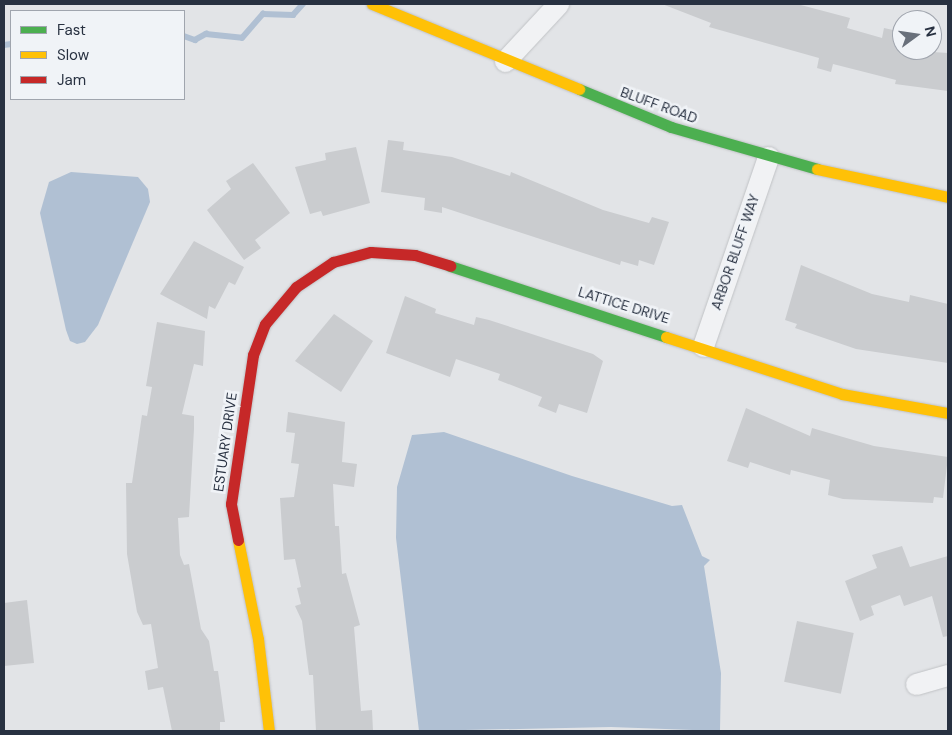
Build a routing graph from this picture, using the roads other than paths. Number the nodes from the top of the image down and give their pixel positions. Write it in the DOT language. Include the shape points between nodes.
graph roads {
  1 [pos="372,4"];
  2 [pos="558,4"];
  3 [pos="504,61"];
  4 [pos="768,157"];
  5 [pos="948,197"];
  6 [pos="296,287"];
  7 [pos="703,346"];
  8 [pos="948,413"];
  9 [pos="948,675"];
  10 [pos="916,684"];
  11 [pos="269,731"];
  1 -- 3 [label="street, BLUFF ROAD"];
  2 -- 3 [label="street"];
  3 -- 4 [label="street, BLUFF ROAD" via="653,120"];
  4 -- 5 [label="street, BLUFF ROAD"];
  4 -- 7 [label="street, ARBOR BLUFF WAY"];
  6 -- 7 [label="street, LATTICE DRIVE" via="333,262 371,252 416,256"];
  6 -- 11 [label="street, ESTUARY DRIVE" via="265,324 253,355 231,504 258,639"];
  7 -- 8 [label="street, LATTICE DRIVE" via="847,395"];
  9 -- 10 [label="street"];
}
